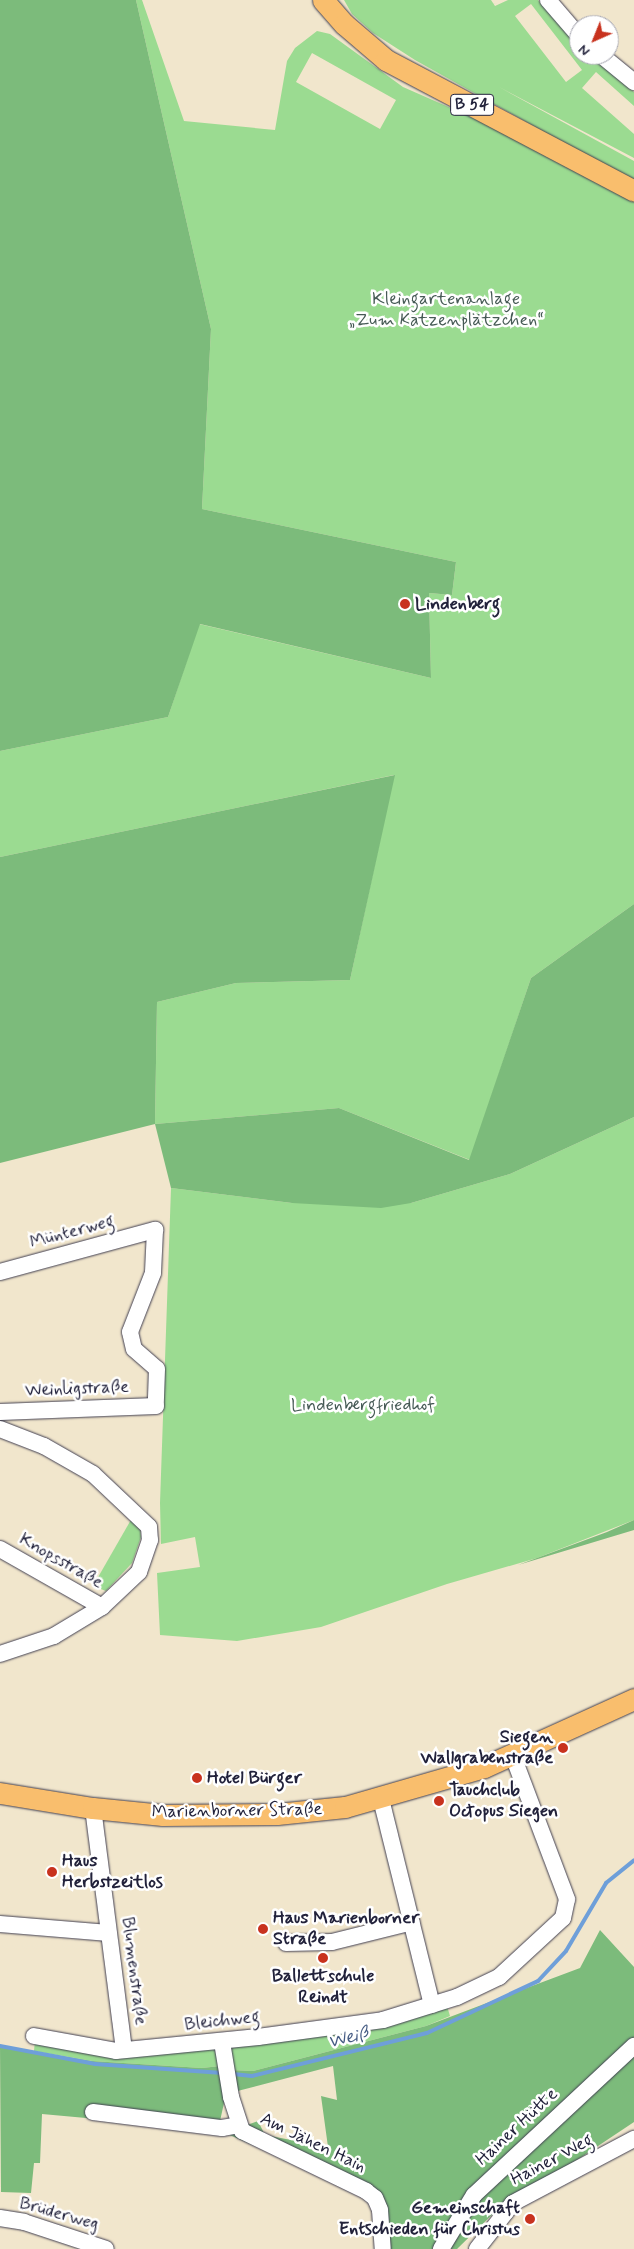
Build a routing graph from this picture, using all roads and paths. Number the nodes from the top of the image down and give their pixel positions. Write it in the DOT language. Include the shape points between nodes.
graph roads {
  1 [pos="323,0"];
  2 [pos="548,0"];
  3 [pos="569,24"];
  4 [pos="613,65"];
  5 [pos="634,82"];
  6 [pos="634,191"];
  7 [pos="0,1272"];
  8 [pos="156,1406"];
  9 [pos="0,1412"];
  10 [pos="0,1429"];
  11 [pos="0,1549"];
  12 [pos="102,1608"];
  13 [pos="0,1654"];
  14 [pos="634,1699"];
  15 [pos="513,1756"];
  16 [pos="0,1793"];
  17 [pos="381,1799"];
  18 [pos="92,1808"];
  19 [pos="412,1922"];
  20 [pos="0,1924"];
  21 [pos="109,1933"];
  22 [pos="286,1943"];
  23 [pos="432,2005"];
  24 [pos="34,2036"];
  25 [pos="222,2042"];
  26 [pos="634,2046"];
  27 [pos="124,2049"];
  28 [pos="93,2112"];
  29 [pos="239,2125"];
  30 [pos="634,2139"];
  31 [pos="0,2218"];
  32 [pos="106,2249"];
  33 [pos="383,2249"];
  34 [pos="441,2249"];
  35 [pos="477,2249"];
  1 -- 6 [label="main road, B 54" via="344,24 386,60"];
  2 -- 3 [label="street"];
  4 -- 5 [label="street"];
  7 -- 8 [label="street, Münterweg" via="155,1230 153,1273 130,1332 134,1349 157,1369"];
  8 -- 9 [label="street, Weinligstraße"];
  10 -- 12 [label="street" via="76,1462 149,1527 150,1540 139,1572"];
  11 -- 12 [label="street, Knopsstraße"];
  12 -- 13 [label="street" via="54,1636"];
  14 -- 15 [label="main road, Marienborner Straße"];
  15 -- 17 [label="main road, Marienborner Straße"];
  15 -- 23 [label="street, Bleichweg" via="567,1899 563,1918 499,1977"];
  16 -- 18 [label="main road, Marienborner Straße"];
  17 -- 18 [label="main road, Marienborner Straße" via="345,1807 278,1814 163,1815"];
  17 -- 19 [label="street"];
  18 -- 21 [label="street, Blumenstraße"];
  19 -- 22 [label="street" via="332,1942"];
  19 -- 23 [label="street"];
  20 -- 21 [label="street"];
  21 -- 27 [label="street, Blumenstraße"];
  23 -- 25 [label="street, Bleichweg" via="383,2020"];
  24 -- 27 [label="street, Bleichweg" via="116,2051"];
  25 -- 27 [label="street, Bleichweg"];
  25 -- 29 [label="street, Am Jähen Hain"];
  26 -- 34 [label="street, Hainer Hütte" via="474,2195"];
  28 -- 29 [label="street" via="222,2128"];
  29 -- 33 [label="street, Am Jähen Hain" via="256,2140 366,2190 375,2198 380,2210"];
  30 -- 35 [label="street, Hainer Weg" via="512,2204"];
  31 -- 32 [label="street, Brüderweg" via="24,2222"];
}
